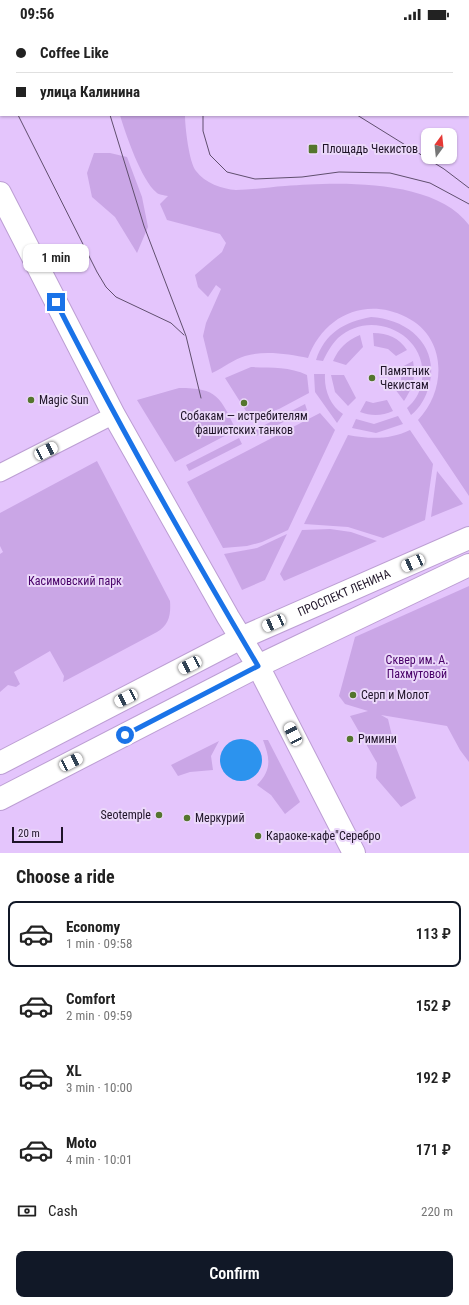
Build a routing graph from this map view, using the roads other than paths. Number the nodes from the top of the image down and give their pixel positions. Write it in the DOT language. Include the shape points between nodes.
graph roads {
  1 [pos="0,193"];
  2 [pos="114,415"];
  3 [pos="0,473"];
  4 [pos="469,538"];
  5 [pos="469,565"];
  6 [pos="241,638"];
  7 [pos="258,666"];
  8 [pos="0,763"];
  9 [pos="0,799"];
  10 [pos="354,853"];
  1 -- 2 [label="main road"];
  2 -- 3 [label="street"];
  2 -- 6 [label="main road"];
  4 -- 6 [label="main road, ПРОСПЕКТ ЛЕНИНА"];
  5 -- 7 [label="main road"];
  6 -- 7 [label="main road"];
  6 -- 8 [label="main road, ПРОСПЕКТ ЛЕНИНА"];
  7 -- 9 [label="main road"];
  7 -- 10 [label="main road"];
}
